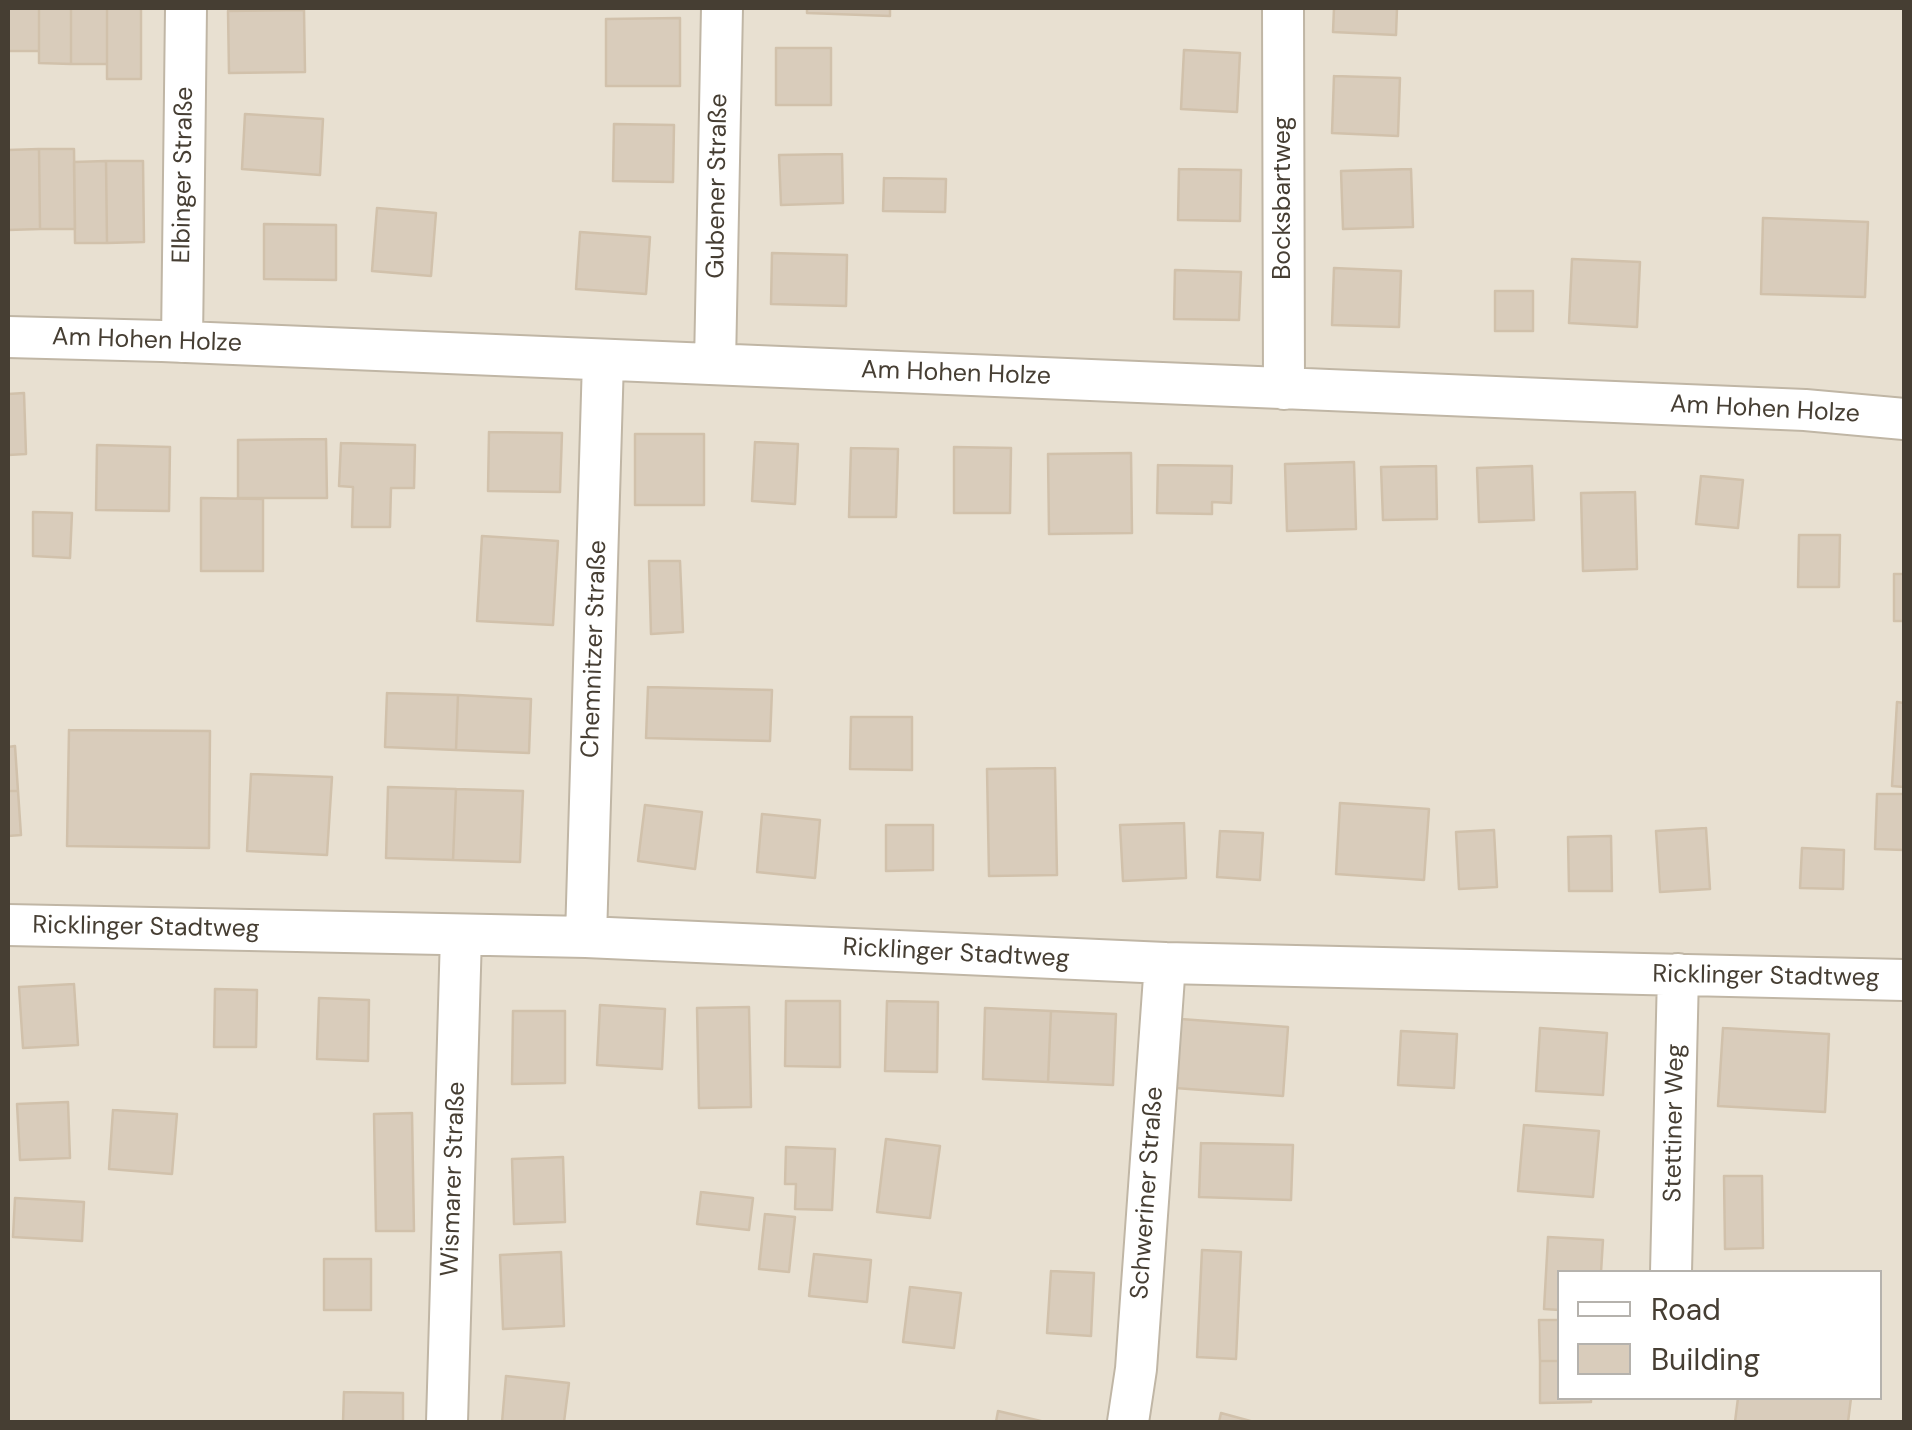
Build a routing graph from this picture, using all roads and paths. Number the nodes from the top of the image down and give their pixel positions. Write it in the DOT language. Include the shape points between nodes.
graph roads {
  1 [pos="186,8"];
  2 [pos="722,8"];
  3 [pos="1283,8"];
  4 [pos="8,337"];
  5 [pos="182,342"];
  6 [pos="603,360"];
  7 [pos="715,364"];
  8 [pos="1284,389"];
  9 [pos="1904,419"];
  10 [pos="8,925"];
  11 [pos="461,935"];
  12 [pos="586,937"];
  13 [pos="1165,964"];
  14 [pos="1678,974"];
  15 [pos="1904,980"];
  16 [pos="1671,1270"];
  17 [pos="448,1422"];
  18 [pos="1128,1422"];
  1 -- 5 [label="street, Elbinger Straße"];
  2 -- 7 [label="street, Gubener Straße"];
  3 -- 8 [label="street, Bocksbartweg"];
  4 -- 5 [label="street, Am Hohen Holze"];
  5 -- 6 [label="street, Am Hohen Holze"];
  6 -- 7 [label="street, Am Hohen Holze"];
  6 -- 12 [label="street, Chemnitzer Straße"];
  7 -- 8 [label="street, Am Hohen Holze"];
  8 -- 9 [label="street, Am Hohen Holze"];
  10 -- 11 [label="street, Ricklinger Stadtweg"];
  11 -- 12 [label="street, Ricklinger Stadtweg"];
  11 -- 17 [label="street, Wismarer Straße"];
  12 -- 13 [label="street, Ricklinger Stadtweg"];
  13 -- 14 [label="street, Ricklinger Stadtweg"];
  13 -- 18 [label="street, Schweriner Straße"];
  14 -- 15 [label="street, Ricklinger Stadtweg"];
  14 -- 16 [label="street, Stettiner Weg"];
}
